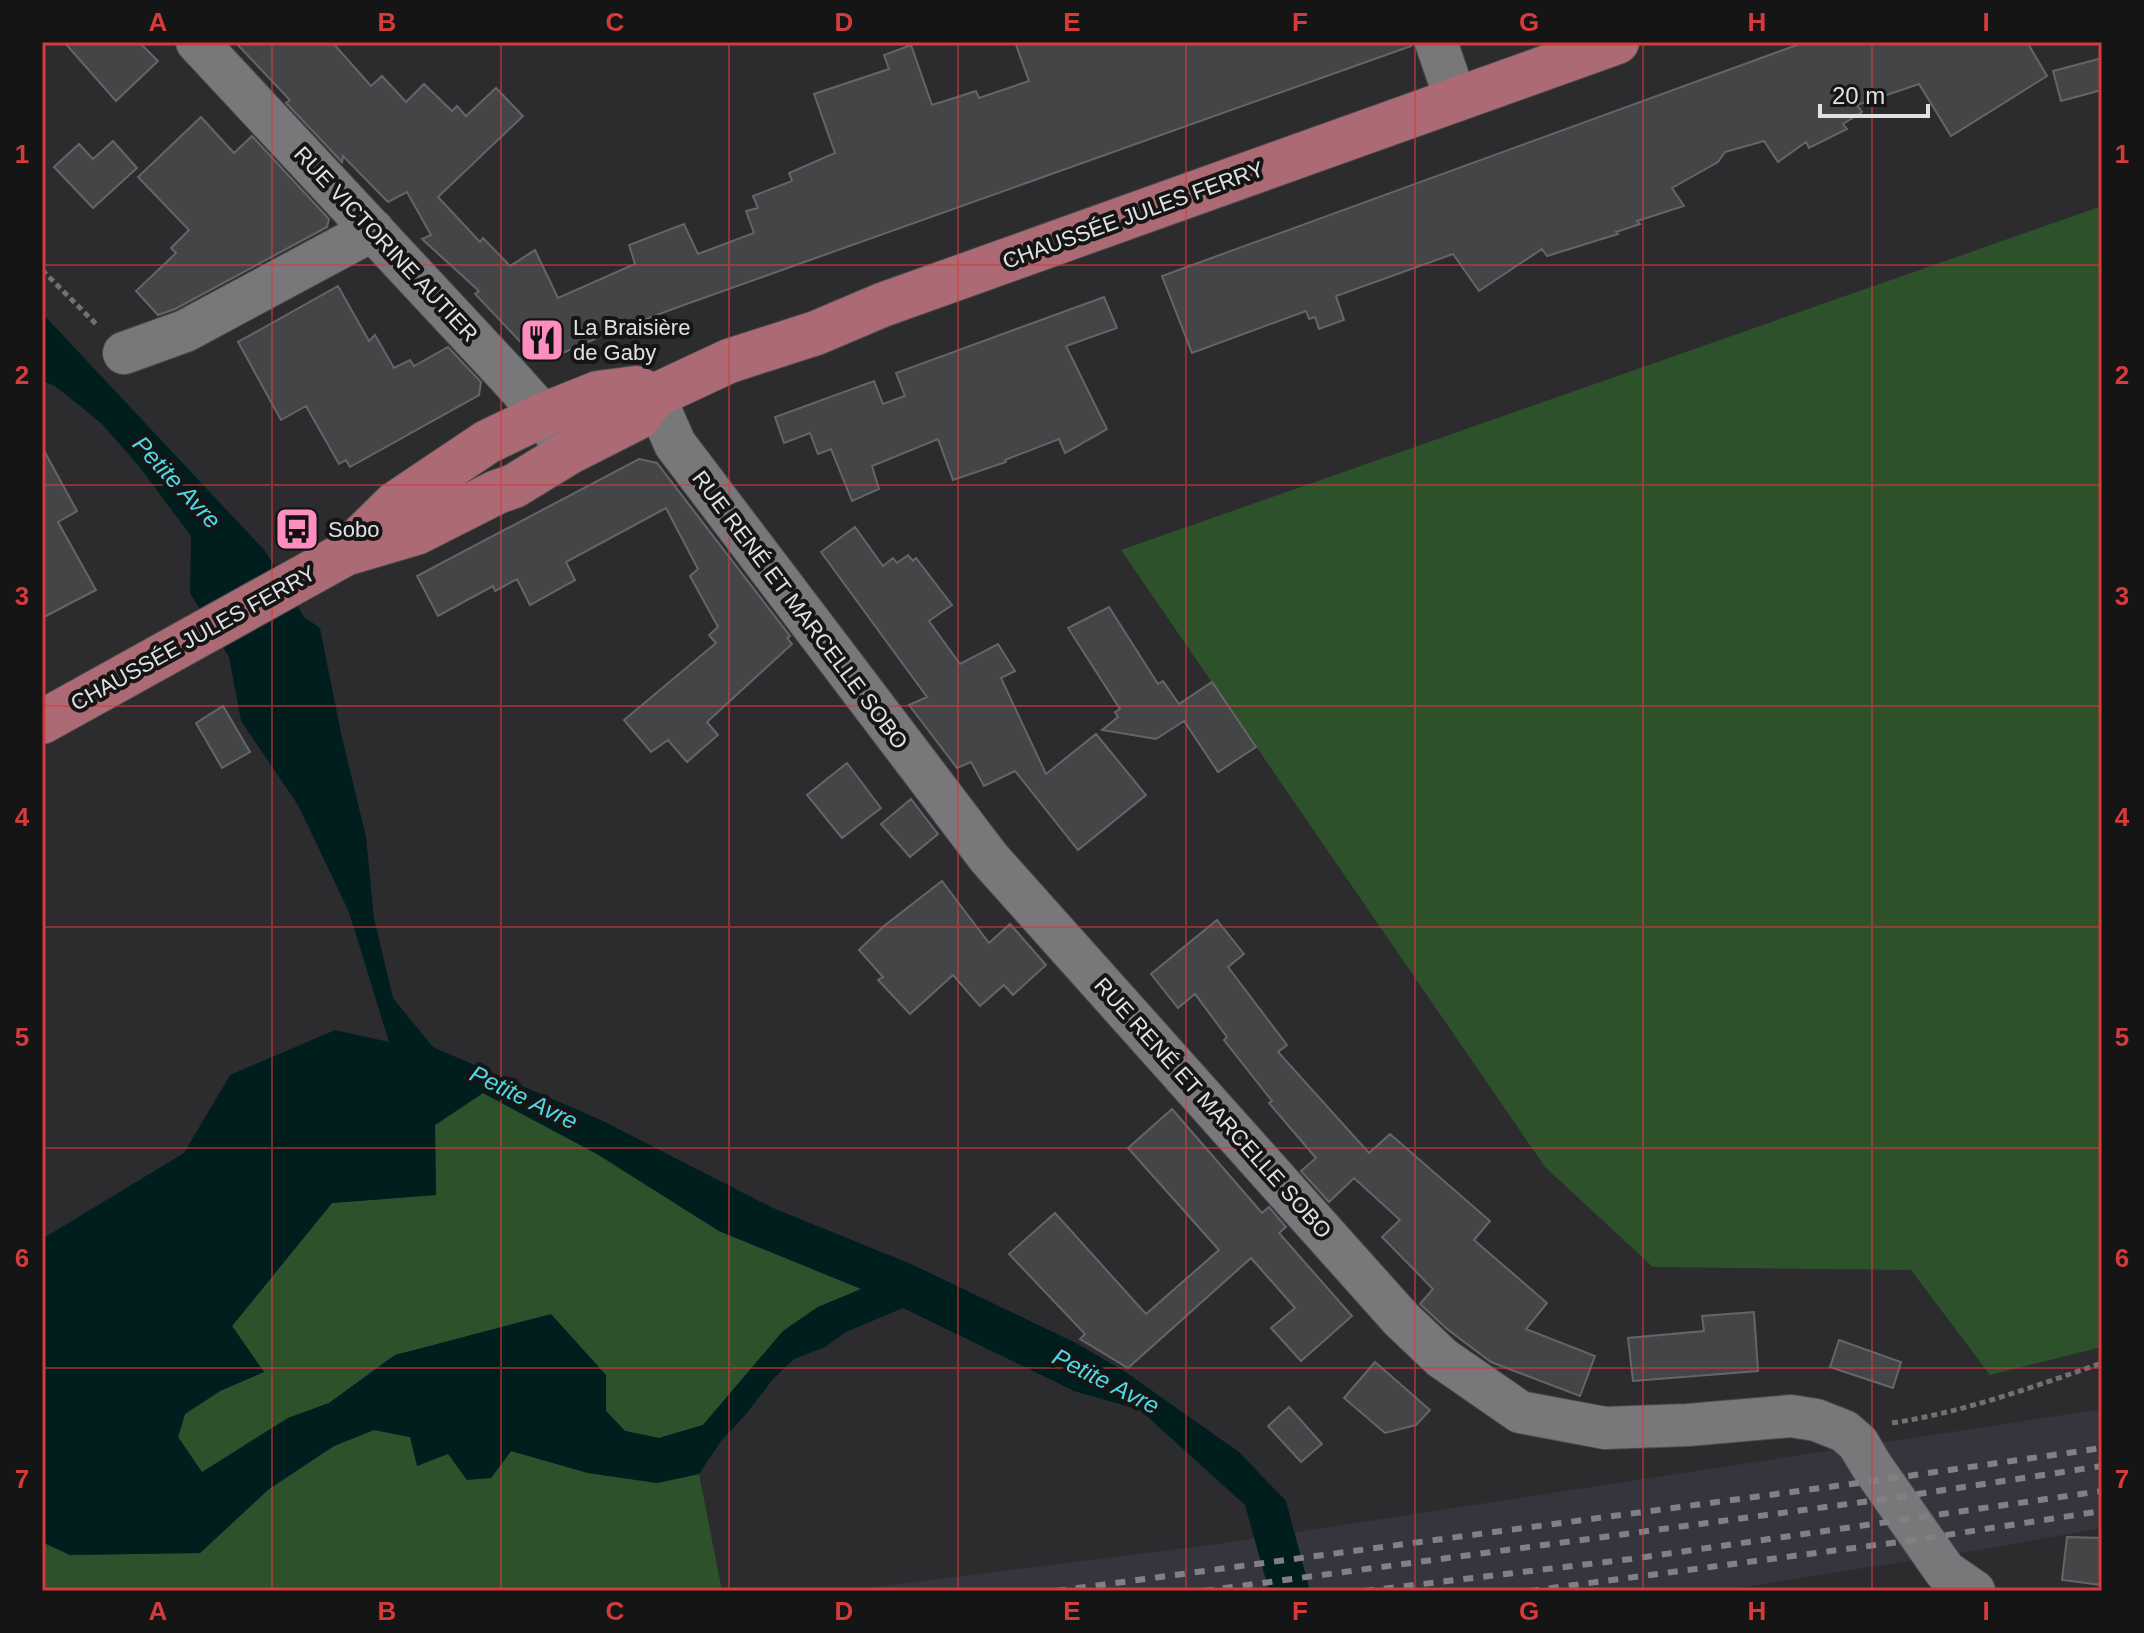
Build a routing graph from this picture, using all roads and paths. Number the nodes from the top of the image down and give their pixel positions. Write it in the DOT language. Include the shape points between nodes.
graph roads {
  1 [pos="197,42"];
  2 [pos="1436,42"];
  3 [pos="1617,42"];
  4 [pos="1456,100"];
  5 [pos="373,230"];
  6 [pos="42,270"];
  7 [pos="124,353"];
  8 [pos="654,396"];
  9 [pos="543,415"];
  10 [pos="568,453"];
  11 [pos="345,554"];
  12 [pos="42,722"];
  13 [pos="2102,1363"];
  14 [pos="1844,1431"];
  15 [pos="1943,1576"];
  1 -- 5 [label="street, RUE VICTORINE AUTIER"];
  2 -- 4 [label="street"];
  3 -- 4 [label="main road, CHAUSSÉE JULES FERRY"];
  4 -- 8 [label="main road, CHAUSSÉE JULES FERRY" via="729,361"];
  5 -- 7 [label="street" via="185,331"];
  5 -- 9 [label="street, RUE VICTORINE AUTIER"];
  6 -- 7 [label="path"];
  8 -- 9 [label="main road, CHAUSSÉE JULES FERRY" via="636,388 598,393"];
  8 -- 10 [label="main road, CHAUSSÉE JULES FERRY" via="639,417"];
  8 -- 14 [label="street, RUE RENÉ ET MARCELLE SOBO" via="675,444 989,858 1401,1319 1442,1358 1520,1412 1605,1428 1791,1416"];
  9 -- 10 [label="street, RUE VICTORINE AUTIER"];
  9 -- 11 [label="main road, CHAUSSÉE JULES FERRY" via="487,442 396,503"];
  10 -- 11 [label="main road, CHAUSSÉE JULES FERRY" via="514,486 416,533"];
  11 -- 12 [label="main road, CHAUSSÉE JULES FERRY"];
  13 -- 14 [label="path" via="1988,1402"];
  14 -- 15 [label="street" via="1858,1443"];
}
